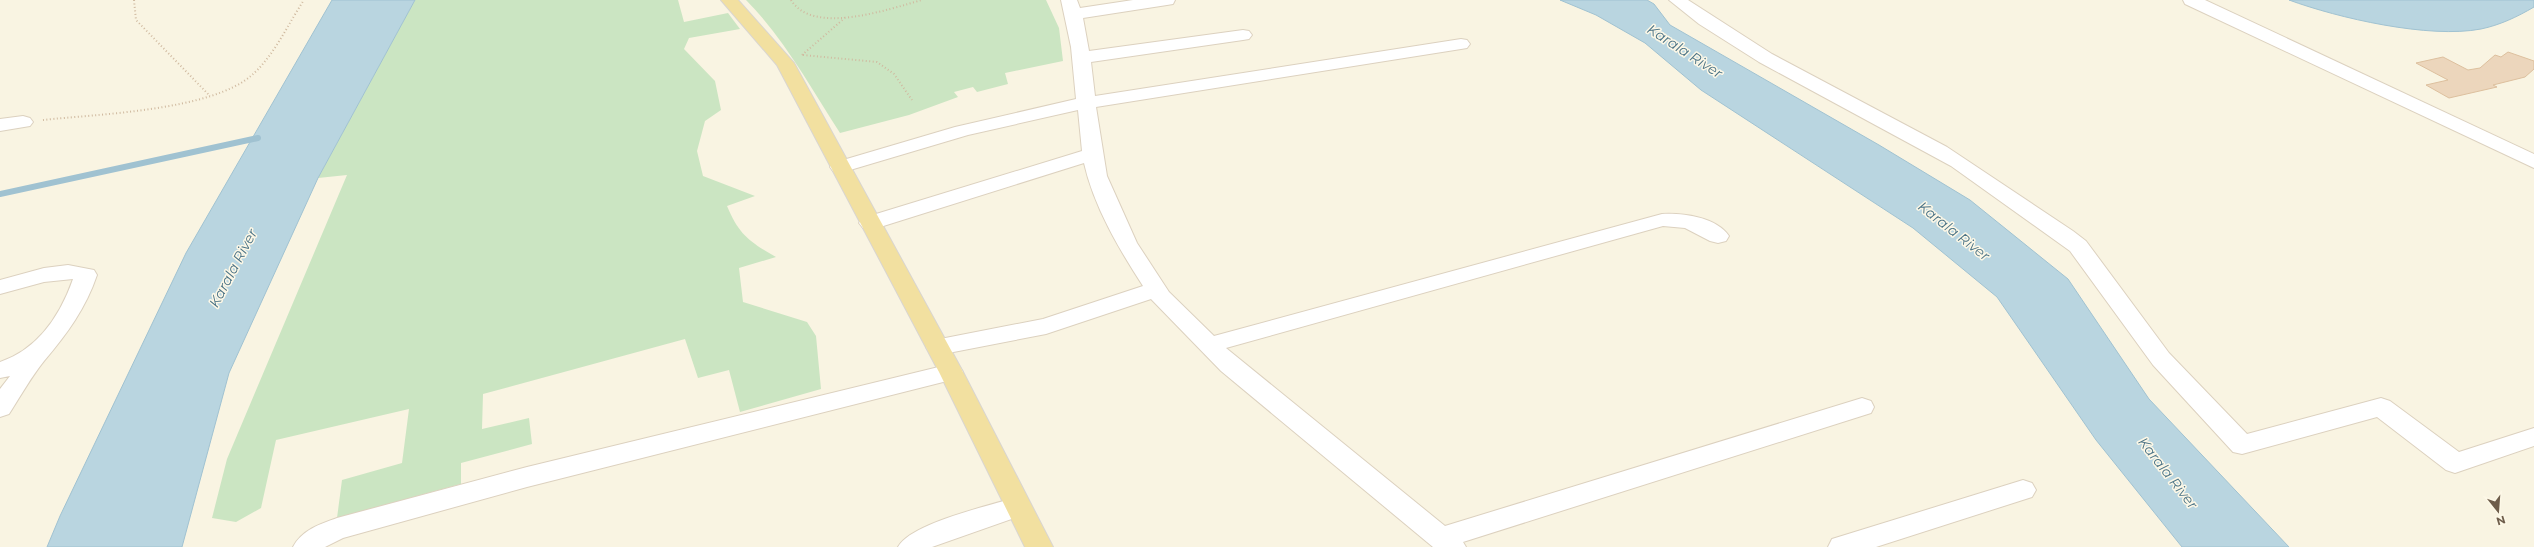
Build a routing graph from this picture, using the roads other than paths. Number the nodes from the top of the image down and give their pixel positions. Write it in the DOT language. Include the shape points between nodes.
graph roads {
  1 [pos="729,0"];
  2 [pos="1167,0"];
  3 [pos="1677,0"];
  4 [pos="2191,0"];
  5 [pos="1071,7"];
  6 [pos="1243,35"];
  7 [pos="1461,44"];
  8 [pos="1081,58"];
  9 [pos="1087,102"];
  10 [pos="23,122"];
  11 [pos="0,125"];
  12 [pos="1092,154"];
  13 [pos="2534,162"];
  14 [pos="840,167"];
  15 [pos="870,223"];
  16 [pos="1718,236"];
  17 [pos="0,287"];
  18 [pos="1156,290"];
  19 [pos="1210,345"];
  20 [pos="938,347"];
  21 [pos="38,353"];
  22 [pos="0,370"];
  23 [pos="951,372"];
  24 [pos="1862,407"];
  25 [pos="0,408"];
  26 [pos="2534,437"];
  27 [pos="2023,490"];
  28 [pos="1017,507"];
  29 [pos="1446,542"];
  30 [pos="307,547"];
  31 [pos="912,547"];
  32 [pos="1039,547"];
  33 [pos="1842,547"];
  1 -- 14 [label="main road" via="779,54"];
  2 -- 5 [label="street"];
  3 -- 26 [label="street" via="1712,26 1751,49 1964,165 2078,246 2161,358 2188,390 2242,445 2381,407 2455,463"];
  4 -- 13 [label="street"];
  5 -- 8 [label="street"];
  6 -- 8 [label="street"];
  7 -- 9 [label="street"];
  8 -- 9 [label="street"];
  9 -- 12 [label="street"];
  9 -- 14 [label="street" via="1028,113"];
  10 -- 11 [label="street"];
  12 -- 15 [label="street"];
  12 -- 18 [label="street" via="1097,176 1120,232"];
  14 -- 15 [label="main road"];
  15 -- 20 [label="main road"];
  16 -- 19 [label="street" via="1691,222 1680,219 1662,220"];
  17 -- 21 [label="street" via="65,272 82,272 86,275 58,328"];
  18 -- 19 [label="street"];
  18 -- 20 [label="street" via="1040,328"];
  19 -- 29 [label="street" via="1229,365"];
  20 -- 23 [label="main road"];
  21 -- 22 [label="street"];
  21 -- 25 [label="street"];
  23 -- 28 [label="main road"];
  23 -- 30 [label="street" via="512,481 338,529 320,536"];
  24 -- 29 [label="street"];
  27 -- 33 [label="street"];
  28 -- 31 [label="street" via="927,536"];
  28 -- 32 [label="main road"];
}
